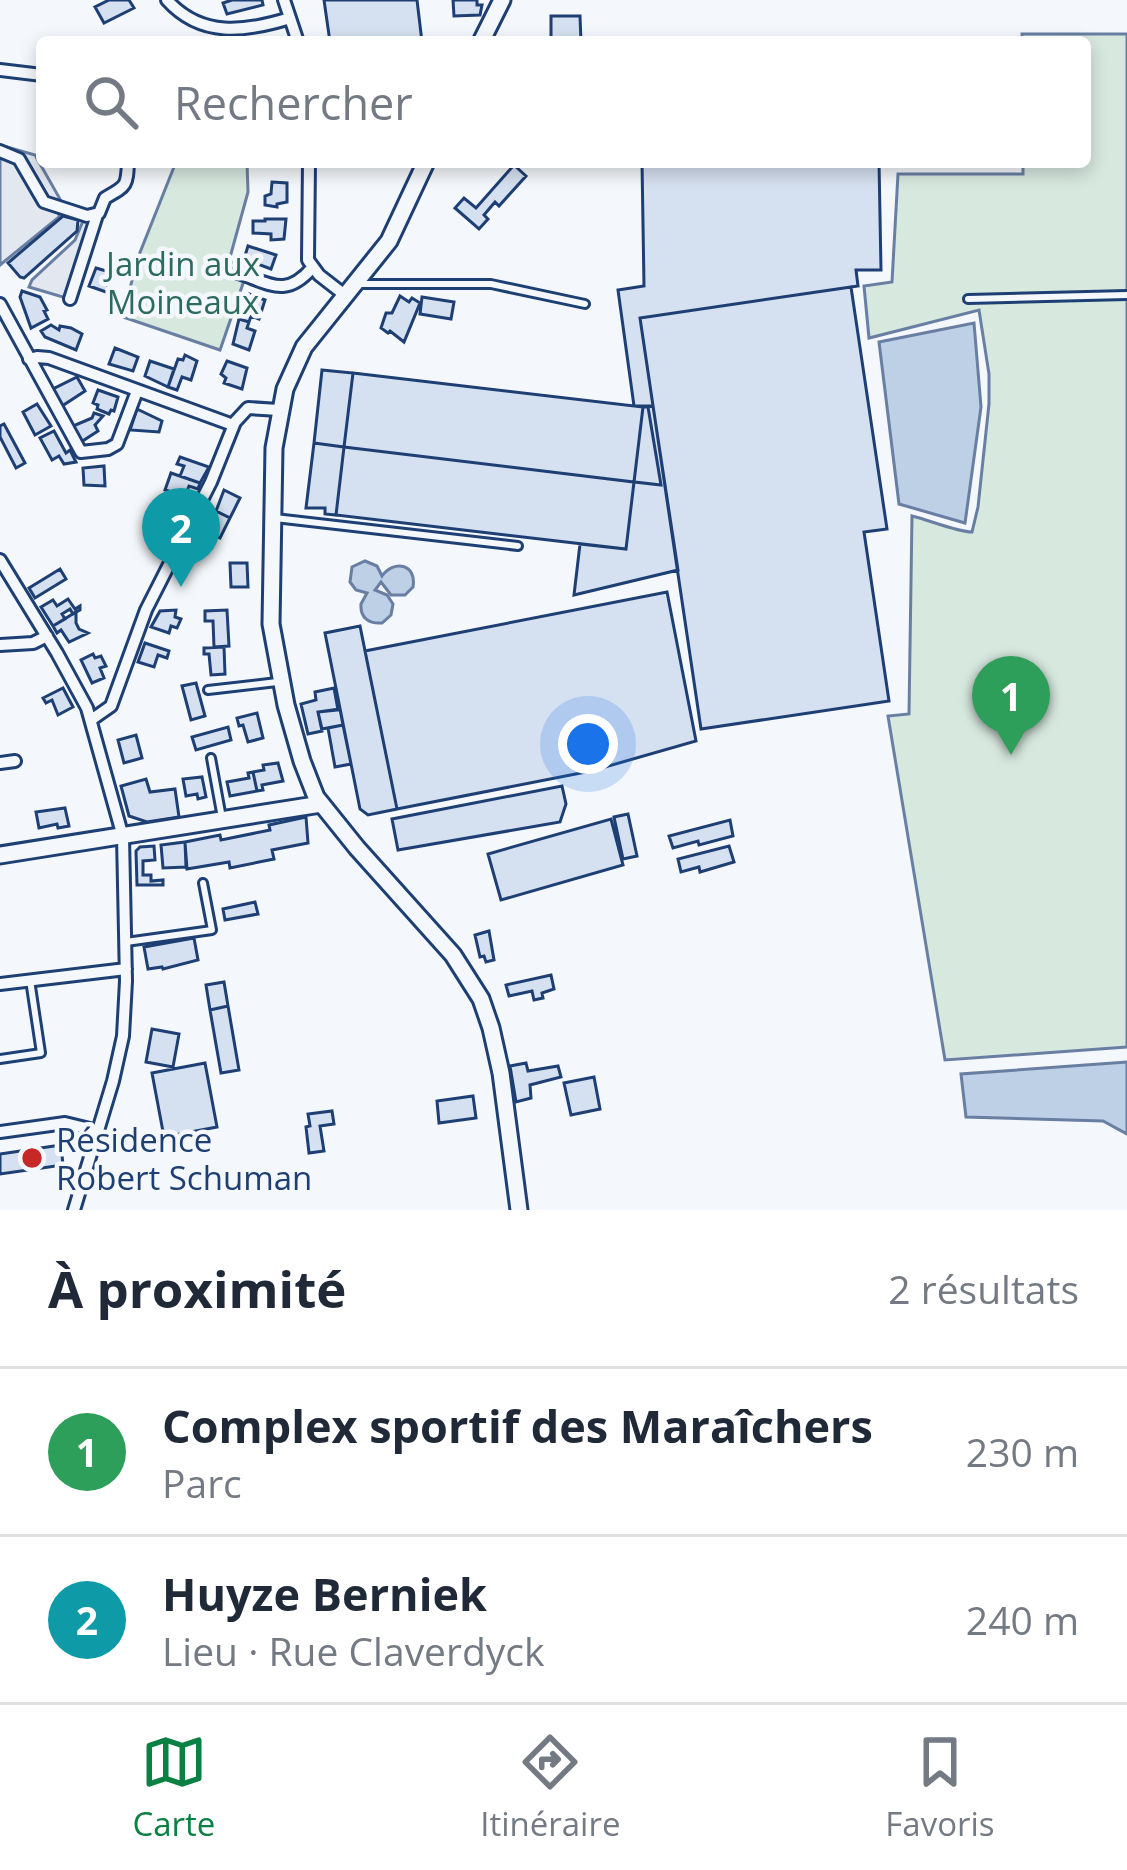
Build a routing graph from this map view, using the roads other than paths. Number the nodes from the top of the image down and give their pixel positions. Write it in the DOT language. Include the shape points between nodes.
graph roads {
  1 [pos="167,0"];
  2 [pos="284,0"];
  3 [pos="502,0"];
  4 [pos="290,18"];
  5 [pos="296,36"];
  6 [pos="484,36"];
  7 [pos="0,70"];
  8 [pos="36,74"];
  9 [pos="0,151"];
  10 [pos="127,168"];
  11 [pos="310,168"];
  12 [pos="423,168"];
  13 [pos="97,215"];
  14 [pos="312,268"];
  15 [pos="238,273"];
  16 [pos="351,290"];
  17 [pos="1127,295"];
  18 [pos="70,299"];
  19 [pos="968,299"];
  20 [pos="0,304"];
  21 [pos="585,304"];
  22 [pos="29,359"];
  23 [pos="137,391"];
  24 [pos="279,410"];
  25 [pos="233,425"];
  26 [pos="272,518"];
  27 [pos="518,546"];
  28 [pos="0,560"];
  29 [pos="47,636"];
  30 [pos="0,645"];
  31 [pos="280,682"];
  32 [pos="208,690"];
  33 [pos="91,720"];
  34 [pos="211,758"];
  35 [pos="15,761"];
  36 [pos="0,763"];
  37 [pos="321,804"];
  38 [pos="223,821"];
  39 [pos="123,837"];
  40 [pos="0,855"];
  41 [pos="202,883"];
  42 [pos="126,942"];
  43 [pos="126,968"];
  44 [pos="30,980"];
  45 [pos="0,984"];
  46 [pos="0,1059"];
  47 [pos="98,1131"];
  48 [pos="0,1132"];
  49 [pos="74,1210"];
  50 [pos="519,1210"];
  1 -- 4 [label="street" via="216,29"];
  2 -- 4 [label="street"];
  3 -- 6 [label="main road"];
  4 -- 5 [label="street"];
  7 -- 8 [label="street"];
  9 -- 13 [label="street" via="19,159 41,199"];
  10 -- 13 [label="street" via="126,184"];
  11 -- 14 [label="street"];
  12 -- 16 [label="main road" via="393,234"];
  13 -- 18 [label="street"];
  14 -- 15 [label="street" via="283,287"];
  14 -- 16 [label="street"];
  16 -- 21 [label="lane" via="491,284"];
  16 -- 24 [label="main road" via="297,360"];
  17 -- 19 [label="lane"];
  20 -- 22 [label="street"];
  22 -- 23 [label="street" via="49,358"];
  22 -- 23 [label="street" via="82,452 117,444"];
  23 -- 25 [label="street"];
  24 -- 25 [label="street" via="248,408"];
  24 -- 26 [label="main road"];
  25 -- 33 [label="street" via="143,615 111,706"];
  26 -- 27 [label="lane"];
  26 -- 31 [label="main road" via="270,614"];
  28 -- 29 [label="street"];
  29 -- 30 [label="street"];
  29 -- 33 [label="street"];
  31 -- 32 [label="lane"];
  31 -- 37 [label="main road"];
  33 -- 39 [label="street"];
  34 -- 38 [label="lane"];
  35 -- 36 [label="street"];
  37 -- 38 [label="main road"];
  37 -- 50 [label="main road" via="453,955 481,999 501,1073"];
  38 -- 39 [label="main road"];
  39 -- 40 [label="main road"];
  39 -- 42 [label="street"];
  41 -- 42 [label="lane" via="212,930"];
  42 -- 43 [label="street"];
  43 -- 44 [label="street"];
  43 -- 47 [label="street" via="121,1045"];
  44 -- 45 [label="street"];
  44 -- 46 [label="lane" via="41,1053"];
  47 -- 48 [label="street" via="64,1123"];
  47 -- 49 [label="street"];
}
